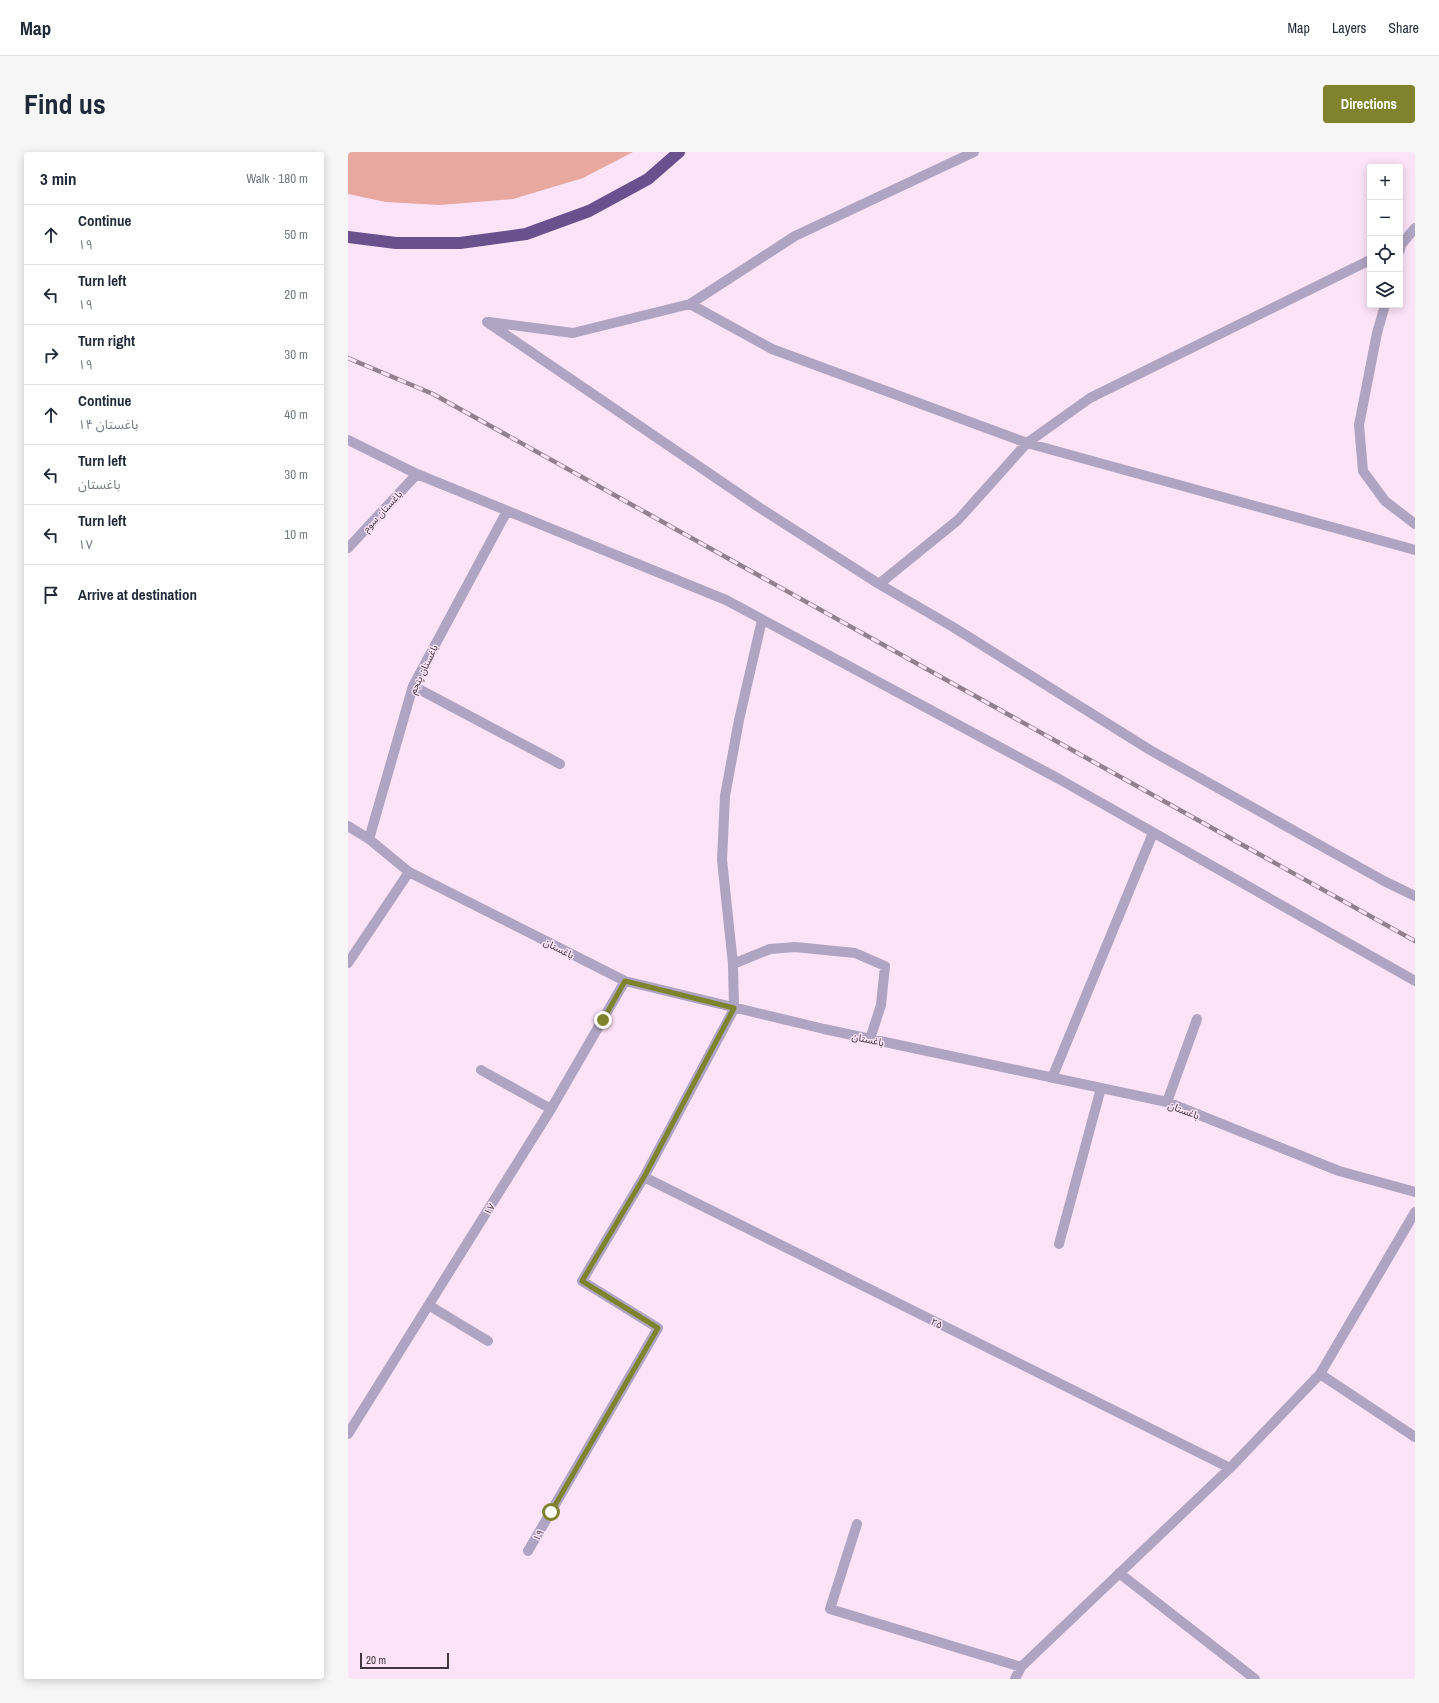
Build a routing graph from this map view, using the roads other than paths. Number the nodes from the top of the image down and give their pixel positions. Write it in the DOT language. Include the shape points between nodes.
graph roads {
  1 [pos="679,152"];
  2 [pos="974,152"];
  3 [pos="1415,228"];
  4 [pos="348,237"];
  5 [pos="1403,243"];
  6 [pos="1367,261"];
  7 [pos="690,304"];
  8 [pos="1384,308"];
  9 [pos="1027,442"];
  10 [pos="351,443"];
  11 [pos="417,474"];
  12 [pos="507,511"];
  13 [pos="1415,524"];
  14 [pos="348,548"];
  15 [pos="1415,550"];
  16 [pos="879,584"];
  17 [pos="762,620"];
  18 [pos="412,686"];
  19 [pos="560,764"];
  20 [pos="348,826"];
  21 [pos="1152,833"];
  22 [pos="369,839"];
  23 [pos="409,872"];
  24 [pos="1415,896"];
  25 [pos="348,964"];
  26 [pos="733,964"];
  27 [pos="625,981"];
  28 [pos="1415,981"];
  29 [pos="734,1008"];
  30 [pos="1198,1019"];
  31 [pos="870,1039"];
  32 [pos="480,1070"];
  33 [pos="1052,1078"];
  34 [pos="1101,1088"];
  35 [pos="1167,1102"];
  36 [pos="551,1109"];
  37 [pos="644,1177"];
  38 [pos="1415,1192"];
  39 [pos="1415,1212"];
  40 [pos="1059,1244"];
  41 [pos="430,1306"];
  42 [pos="488,1341"];
  43 [pos="1320,1374"];
  44 [pos="348,1434"];
  45 [pos="1415,1437"];
  46 [pos="1230,1468"];
  47 [pos="858,1524"];
  48 [pos="528,1551"];
  49 [pos="1119,1573"];
  50 [pos="1021,1667"];
  51 [pos="1015,1679"];
  52 [pos="1255,1679"];
  1 -- 4 [label="highway" via="648,178 589,211 526,234 460,243 396,243"];
  2 -- 7 [label="street" via="795,236"];
  3 -- 5 [label="street"];
  6 -- 9 [label="street" via="1090,398"];
  7 -- 9 [label="street" via="772,349"];
  7 -- 16 [label="street" via="573,333 487,322 757,506"];
  8 -- 13 [label="street" via="1359,425 1362,471 1385,501"];
  9 -- 15 [label="street"];
  9 -- 16 [label="street" via="958,520"];
  10 -- 11 [label="street"];
  11 -- 12 [label="street"];
  11 -- 14 [label="street, باغستان سوم"];
  12 -- 17 [label="street" via="726,600"];
  12 -- 18 [label="street, باغستان پنجم"];
  16 -- 24 [label="street" via="973,639 1150,750"];
  17 -- 21 [label="street" via="1060,779"];
  17 -- 26 [label="street" via="725,796 722,860"];
  18 -- 19 [label="street"];
  18 -- 22 [label="street, باغستان پنجم"];
  20 -- 22 [label="street, باغستان"];
  21 -- 28 [label="street"];
  21 -- 33 [label="street"];
  22 -- 23 [label="street, باغستان"];
  23 -- 25 [label="street"];
  23 -- 27 [label="street, باغستان"];
  26 -- 29 [label="street"];
  26 -- 31 [label="street" via="770,949 795,947 855,953 885,966 880,1005"];
  27 -- 29 [label="street, باغستان"];
  27 -- 36 [label="street, ۱۷"];
  29 -- 31 [label="street, باغستان"];
  29 -- 37 [label="street"];
  30 -- 35 [label="street"];
  31 -- 33 [label="street, باغستان"];
  32 -- 36 [label="street"];
  33 -- 34 [label="street, باغستان"];
  34 -- 35 [label="street, باغستان"];
  34 -- 40 [label="street"];
  35 -- 38 [label="street, باغستان" via="1339,1171"];
  36 -- 41 [label="street, ۱۷"];
  37 -- 46 [label="street, ۲۵"];
  37 -- 48 [label="street, ۱۹" via="582,1281 658,1328"];
  39 -- 43 [label="street"];
  41 -- 42 [label="street"];
  41 -- 44 [label="street, ۱۷"];
  43 -- 45 [label="street"];
  43 -- 46 [label="street"];
  46 -- 49 [label="street"];
  47 -- 50 [label="street" via="830,1609"];
  49 -- 50 [label="street"];
  49 -- 52 [label="street"];
  50 -- 51 [label="street"];
}
